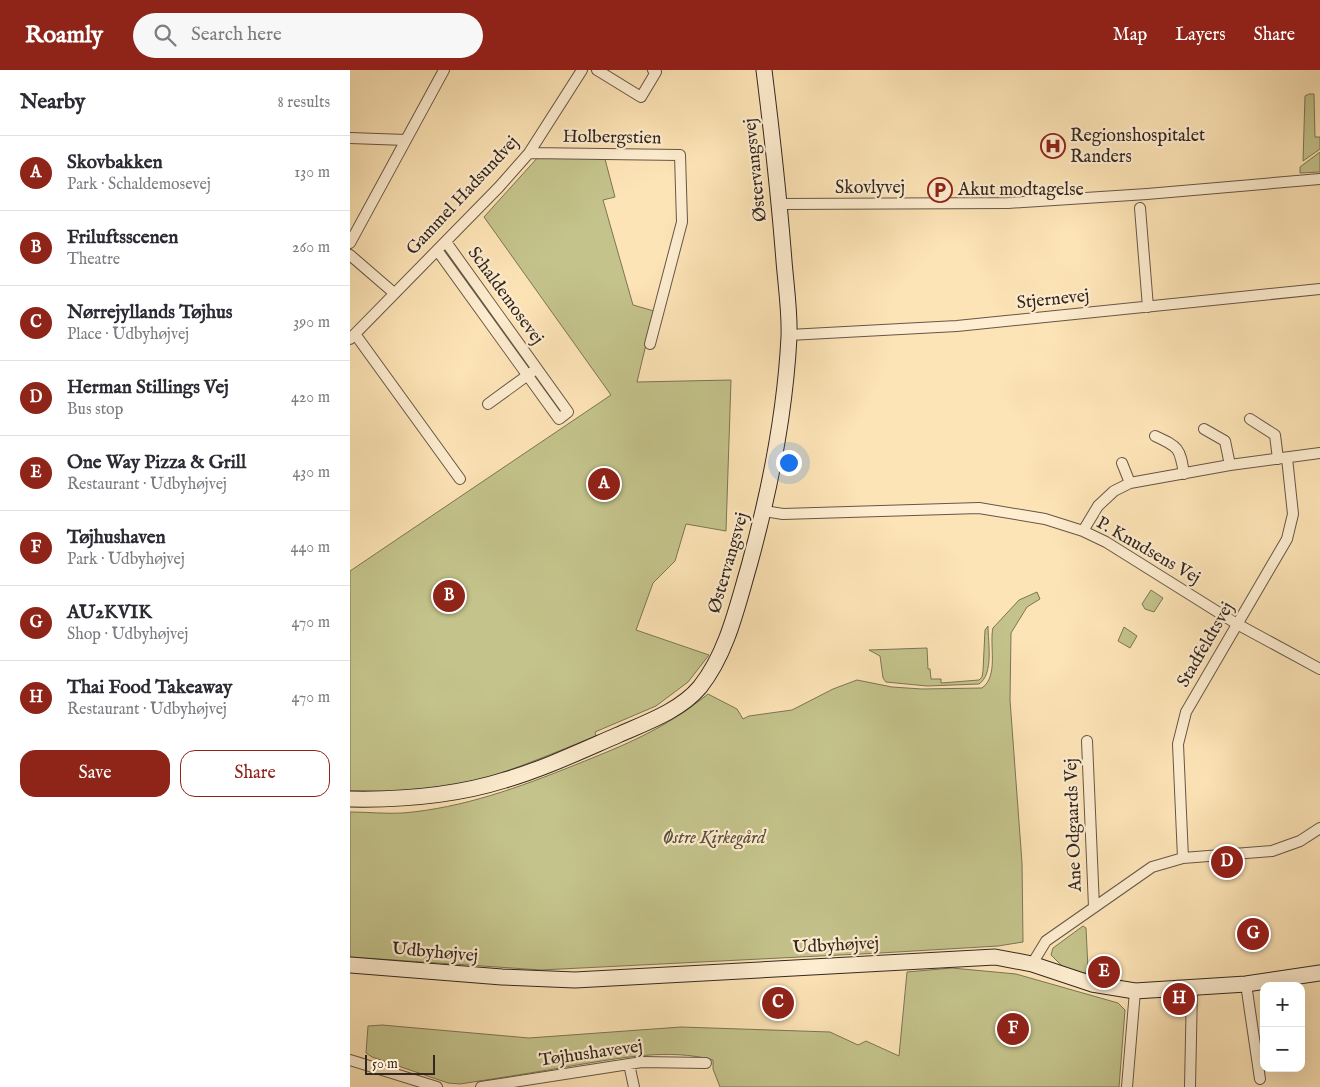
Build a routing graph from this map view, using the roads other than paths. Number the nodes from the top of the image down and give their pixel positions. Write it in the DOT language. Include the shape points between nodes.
graph roads {
  1 [pos="444,70"];
  2 [pos="582,70"];
  3 [pos="597,70"];
  4 [pos="654,70"];
  5 [pos="764,70"];
  6 [pos="350,138"];
  7 [pos="406,140"];
  8 [pos="529,153"];
  9 [pos="1320,179"];
  10 [pos="780,204"];
  11 [pos="1140,208"];
  12 [pos="446,242"];
  13 [pos="350,243"];
  14 [pos="437,250"];
  15 [pos="350,255"];
  16 [pos="1320,289"];
  17 [pos="394,293"];
  18 [pos="1148,307"];
  19 [pos="789,334"];
  20 [pos="352,337"];
  21 [pos="650,344"];
  22 [pos="537,369"];
  23 [pos="528,376"];
  24 [pos="488,404"];
  25 [pos="1250,420"];
  26 [pos="1204,429"];
  27 [pos="1155,436"];
  28 [pos="1320,453"];
  29 [pos="1282,458"];
  30 [pos="1122,463"];
  31 [pos="1230,466"];
  32 [pos="1184,474"];
  33 [pos="460,479"];
  34 [pos="1130,483"];
  35 [pos="764,511"];
  36 [pos="1083,531"];
  37 [pos="1237,624"];
  38 [pos="1320,669"];
  39 [pos="1086,741"];
  40 [pos="350,799"];
  41 [pos="1320,828"];
  42 [pos="1183,858"];
  43 [pos="1094,907"];
  44 [pos="1032,964"];
  45 [pos="350,965"];
  46 [pos="1320,973"];
  47 [pos="1246,984"];
  48 [pos="1192,988"];
  49 [pos="1135,991"];
  50 [pos="350,1060"];
  51 [pos="706,1063"];
  52 [pos="630,1064"];
  53 [pos="1260,1079"];
  54 [pos="437,1087"];
  55 [pos="481,1087"];
  56 [pos="634,1087"];
  57 [pos="1127,1087"];
  58 [pos="1190,1087"];
  1 -- 7 [label="street"];
  2 -- 8 [label="street, Gammel Hadsundvej"];
  3 -- 4 [label="street" via="641,97 656,72"];
  5 -- 10 [label="street, Østervangsvej"];
  6 -- 7 [label="street"];
  7 -- 13 [label="street"];
  8 -- 12 [label="street, Gammel Hadsundvej"];
  8 -- 21 [label="street, Holbergstien" via="680,154 682,222"];
  9 -- 10 [label="street, Skovlyvej" via="1008,203"];
  10 -- 19 [label="street, Østervangsvej"];
  11 -- 18 [label="street"];
  12 -- 14 [label="street, Gammel Hadsundvej"];
  12 -- 22 [label="street, Schaldemosevej"];
  14 -- 17 [label="street, Gammel Hadsundvej"];
  14 -- 23 [label="street, Schaldemosevej"];
  15 -- 17 [label="street"];
  16 -- 18 [label="street, Stjernevej"];
  17 -- 20 [label="street, Gammel Hadsundvej"];
  18 -- 19 [label="street, Stjernevej" via="957,326"];
  19 -- 35 [label="street, Østervangsvej" via="778,441"];
  20 -- 33 [label="street, Gammel Hadsundvej"];
  22 -- 23 [label="street, Schaldemosevej"];
  22 -- 23 [label="street, Schaldemosevej" via="568,412 563,416 559,419"];
  23 -- 24 [label="street, Schaldemosevej"];
  25 -- 29 [label="street, Stadfeldtsvej" via="1275,435"];
  26 -- 31 [label="street" via="1225,441"];
  27 -- 32 [label="street" via="1173,444 1181,452"];
  28 -- 29 [label="street"];
  29 -- 31 [label="street"];
  29 -- 37 [label="street, Stadfeldtsvej" via="1293,514 1292,527"];
  30 -- 34 [label="street"];
  31 -- 32 [label="street"];
  32 -- 34 [label="street"];
  34 -- 36 [label="street" via="1098,506"];
  35 -- 36 [label="street, P. Knudsens Vej" via="783,514 978,508 1026,514"];
  35 -- 40 [label="street, Østervangsvej" via="725,643 699,688 675,707 650,722 506,780 421,797"];
  36 -- 37 [label="street, P. Knudsens Vej" via="1128,554"];
  37 -- 38 [label="street, P. Knudsens Vej"];
  37 -- 42 [label="street, Stadfeldtsvej" via="1186,712 1181,727 1178,744"];
  39 -- 43 [label="street, Ane Odgaards Vej"];
  41 -- 42 [label="street" via="1300,841 1272,851"];
  42 -- 43 [label="street" via="1152,868"];
  43 -- 44 [label="street" via="1046,941"];
  44 -- 45 [label="street, Udbyhøjvej" via="1009,959 976,958 575,980"];
  44 -- 49 [label="street, Udbyhøjvej" via="1092,984"];
  46 -- 47 [label="street, Udbyhøjvej"];
  47 -- 48 [label="street, Udbyhøjvej"];
  47 -- 53 [label="street"];
  48 -- 49 [label="street, Udbyhøjvej"];
  48 -- 58 [label="street"];
  49 -- 57 [label="street"];
  50 -- 54 [label="street"];
  51 -- 52 [label="street, Tøjhushavevej"];
  52 -- 55 [label="street, Tøjhushavevej"];
  52 -- 56 [label="street"];
}
